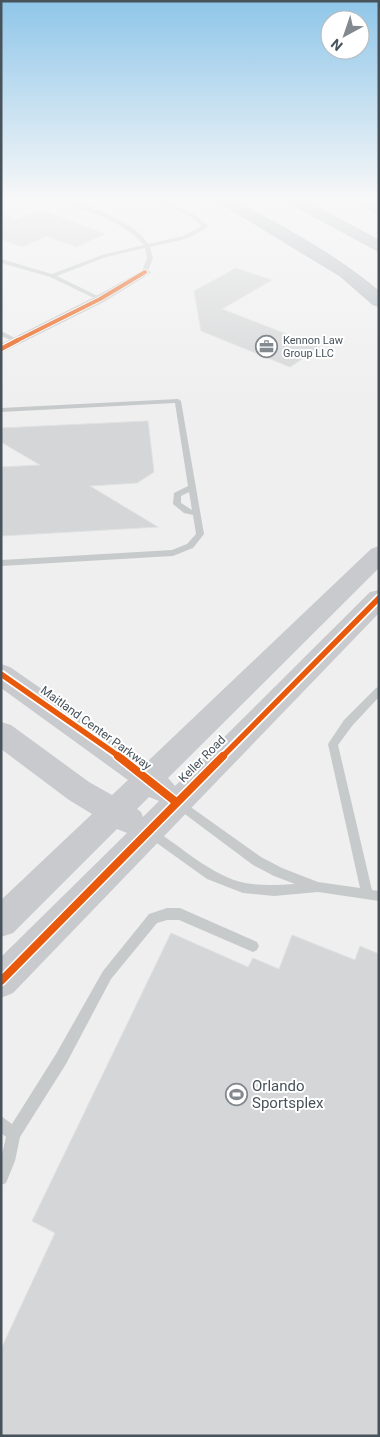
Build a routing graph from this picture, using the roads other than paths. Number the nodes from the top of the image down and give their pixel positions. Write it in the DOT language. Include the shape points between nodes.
graph roads {
  1 [pos="14,265"];
  2 [pos="80,265"];
  3 [pos="149,265"];
  4 [pos="335,265"];
  5 [pos="145,272"];
  6 [pos="52,276"];
  7 [pos="100,299"];
  8 [pos="379,301"];
  9 [pos="1,333"];
  10 [pos="17,341"];
  11 [pos="1,349"];
  12 [pos="1,410"];
  13 [pos="192,488"];
  14 [pos="196,513"];
  15 [pos="379,554"];
  16 [pos="1,563"];
  17 [pos="379,598"];
  18 [pos="1,674"];
  19 [pos="379,691"];
  20 [pos="1,733"];
  21 [pos="148,779"];
  22 [pos="176,802"];
  23 [pos="114,812"];
  24 [pos="148,831"];
  25 [pos="318,887"];
  26 [pos="373,895"];
  27 [pos="1,922"];
  28 [pos="253,946"];
  29 [pos="1,981"];
  30 [pos="1,1123"];
  31 [pos="13,1135"];
  32 [pos="1,1178"];
  1 -- 6 [label="lane"];
  2 -- 6 [label="lane"];
  3 -- 5 [label="lane"];
  4 -- 8 [label="highway"];
  5 -- 7 [label="street"];
  6 -- 7 [label="lane"];
  7 -- 10 [label="street"];
  9 -- 10 [label="lane"];
  10 -- 11 [label="street"];
  12 -- 13 [label="lane" via="178,401"];
  13 -- 14 [label="lane"];
  13 -- 14 [label="lane" via="177,495 177,504"];
  14 -- 16 [label="lane" via="200,534 190,546 173,553"];
  15 -- 21 [label="street, Keller Road"];
  17 -- 22 [label="street, Keller Road"];
  18 -- 21 [label="street, Maitland Center Parkway"];
  19 -- 26 [label="lane" via="333,744"];
  20 -- 23 [label="street" via="79,791"];
  21 -- 22 [label="street, Maitland Center Parkway"];
  21 -- 23 [label="street, Keller Road"];
  22 -- 24 [label="street, Keller Road"];
  22 -- 25 [label="lane" via="257,861"];
  23 -- 24 [label="street"];
  23 -- 27 [label="street, Keller Road"];
  24 -- 25 [label="lane" via="211,875 243,888 274,891"];
  24 -- 29 [label="street, Keller Road"];
  25 -- 26 [label="lane"];
  28 -- 31 [label="lane" via="180,914 153,918 107,975"];
  30 -- 31 [label="lane"];
  31 -- 32 [label="lane"];
}
